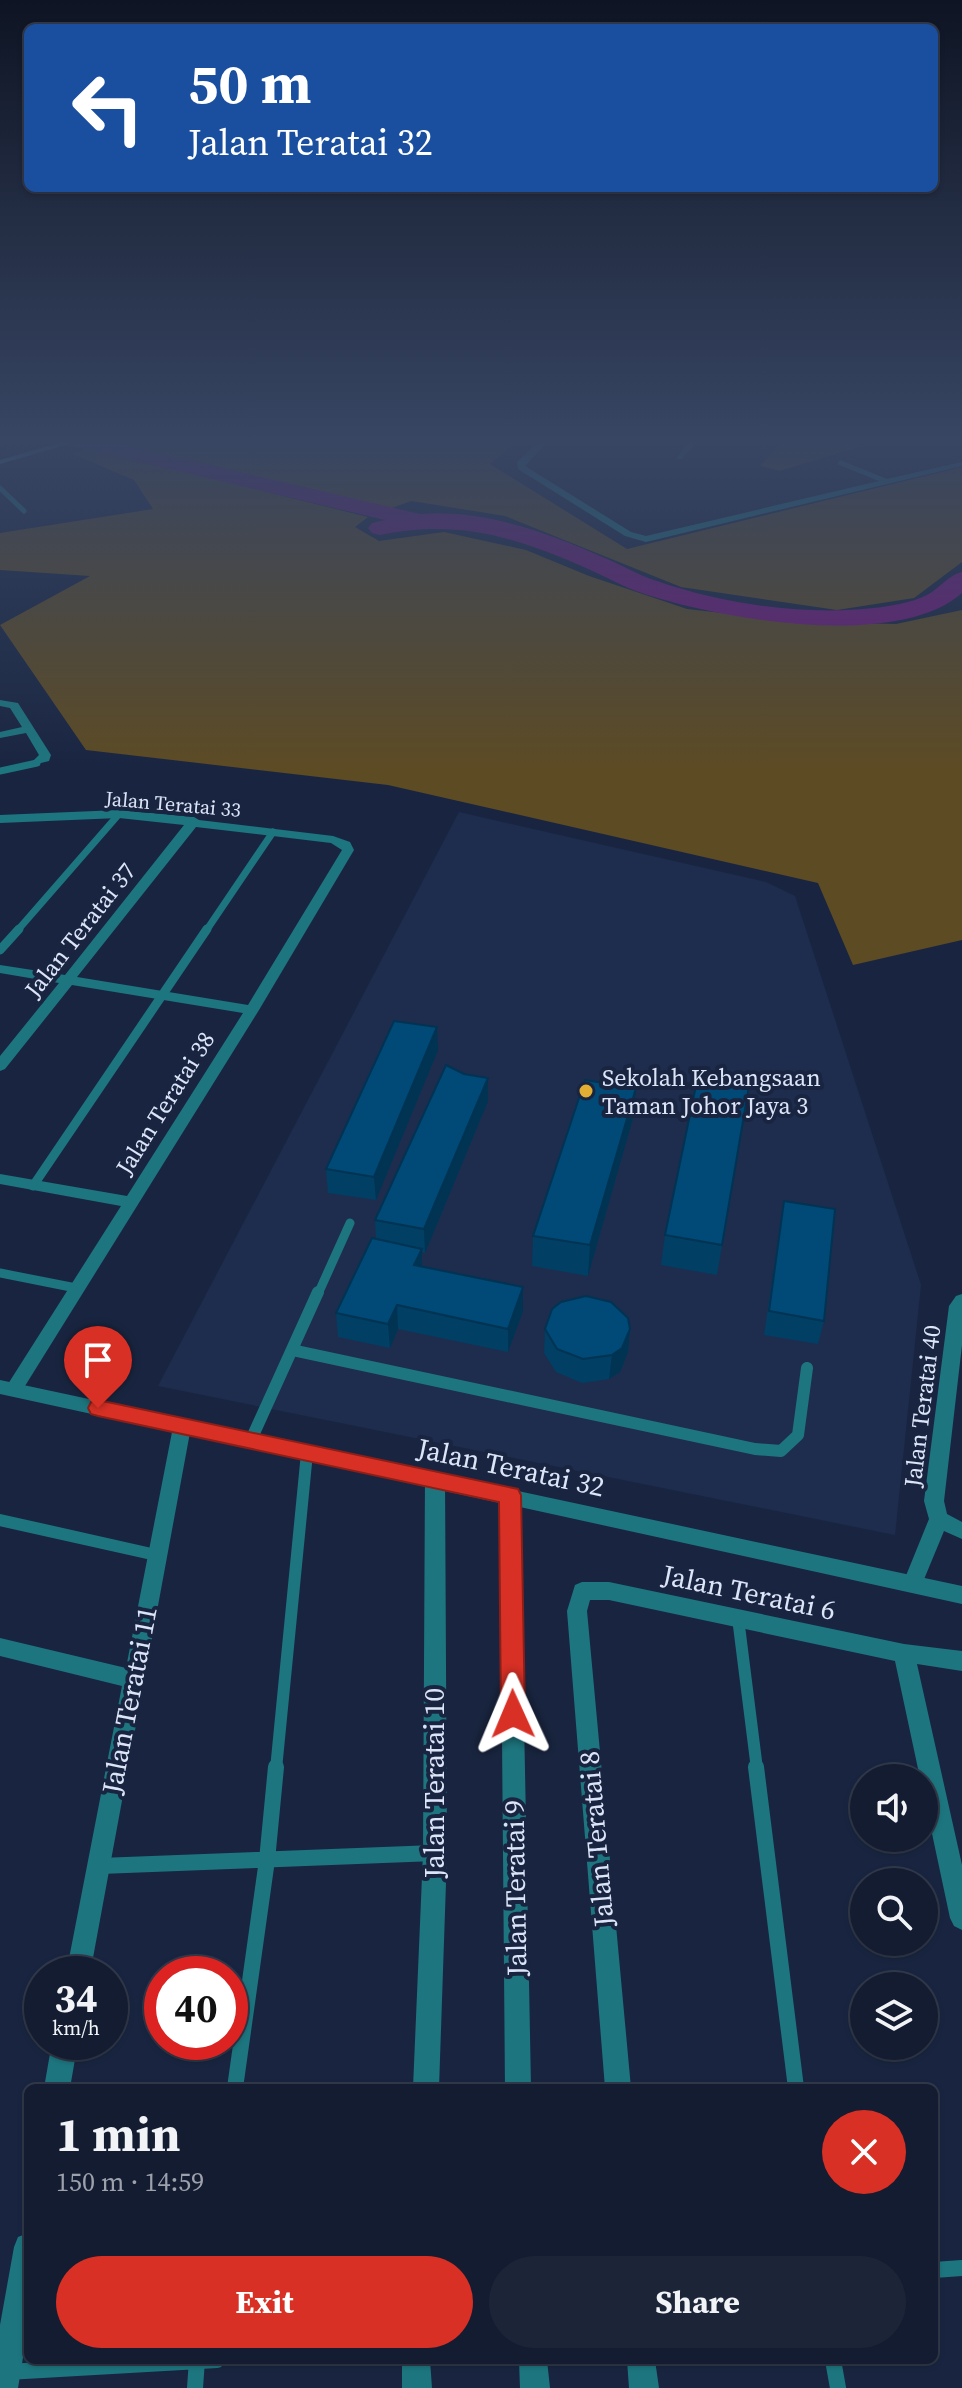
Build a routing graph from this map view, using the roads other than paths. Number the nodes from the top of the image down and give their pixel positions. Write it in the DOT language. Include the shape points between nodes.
graph roads {
  1 [pos="0,703"];
  2 [pos="28,729"];
  3 [pos="0,735"];
  4 [pos="37,763"];
  5 [pos="0,771"];
  6 [pos="119,814"];
  7 [pos="0,819"];
  8 [pos="194,821"];
  9 [pos="273,832"];
  10 [pos="341,842"];
  11 [pos="0,950"];
  12 [pos="0,969"];
  13 [pos="68,980"];
  14 [pos="162,995"];
  15 [pos="252,1010"];
  16 [pos="0,1066"];
  17 [pos="0,1179"];
  18 [pos="33,1186"];
  19 [pos="130,1202"];
  20 [pos="350,1223"];
  21 [pos="0,1273"];
  22 [pos="76,1288"];
  23 [pos="962,1300"];
  24 [pos="292,1350"];
  25 [pos="807,1368"];
  26 [pos="7,1388"];
  27 [pos="182,1427"];
  28 [pos="250,1442"];
  29 [pos="307,1453"];
  30 [pos="435,1479"];
  31 [pos="510,1495"];
  32 [pos="939,1519"];
  33 [pos="0,1520"];
  34 [pos="962,1531"];
  35 [pos="156,1555"];
  36 [pos="913,1583"];
  37 [pos="582,1591"];
  38 [pos="962,1595"];
  39 [pos="738,1618"];
  40 [pos="0,1647"];
  41 [pos="904,1653"];
  42 [pos="962,1661"];
  43 [pos="133,1679"];
  44 [pos="435,1853"];
  45 [pos="267,1860"];
  46 [pos="98,1866"];
  47 [pos="962,1918"];
  48 [pos="81,1956"];
  49 [pos="62,2060"];
  50 [pos="58,2084"];
  51 [pos="236,2084"];
  52 [pos="426,2084"];
  53 [pos="518,2084"];
  54 [pos="618,2084"];
  55 [pos="796,2084"];
  56 [pos="962,2268"];
  57 [pos="24,2269"];
  58 [pos="938,2270"];
  59 [pos="167,2364"];
  60 [pos="197,2364"];
  61 [pos="416,2364"];
  62 [pos="533,2364"];
  63 [pos="641,2364"];
  64 [pos="834,2364"];
  65 [pos="4,2380"];
  66 [pos="195,2388"];
  67 [pos="417,2388"];
  68 [pos="535,2388"];
  69 [pos="644,2388"];
  70 [pos="838,2388"];
  1 -- 2 [label="street" via="14,705"];
  2 -- 3 [label="street"];
  2 -- 4 [label="street" via="45,755"];
  4 -- 5 [label="lane"];
  6 -- 7 [label="street, Jalan Teratai 33"];
  6 -- 8 [label="street, Jalan Teratai 33"];
  6 -- 11 [label="lane"];
  8 -- 9 [label="street, Jalan Teratai 33"];
  8 -- 13 [label="street, Jalan Teratai 37"];
  9 -- 10 [label="street, Jalan Teratai 33"];
  9 -- 14 [label="lane"];
  10 -- 15 [label="street, Jalan Teratai 38" via="348,850"];
  12 -- 13 [label="street"];
  13 -- 14 [label="street"];
  13 -- 16 [label="street, Jalan Teratai 37"];
  14 -- 15 [label="street"];
  14 -- 18 [label="lane"];
  15 -- 19 [label="street, Jalan Teratai 38"];
  17 -- 18 [label="street"];
  18 -- 19 [label="street"];
  19 -- 22 [label="street, Jalan Teratai 38"];
  20 -- 24 [label="lane"];
  21 -- 22 [label="lane"];
  22 -- 26 [label="street, Jalan Teratai 38"];
  23 -- 32 [label="street, Jalan Teratai 40" via="934,1501"];
  24 -- 25 [label="lane" via="781,1451 798,1435"];
  24 -- 28 [label="lane"];
  26 -- 27 [label="street, Jalan Teratai 32"];
  27 -- 28 [label="street, Jalan Teratai 32"];
  27 -- 35 [label="street, Jalan Teratai 11"];
  28 -- 29 [label="street, Jalan Teratai 32"];
  29 -- 30 [label="street, Jalan Teratai 32"];
  29 -- 45 [label="lane"];
  30 -- 31 [label="street, Jalan Teratai 32"];
  30 -- 44 [label="street, Jalan Teratai 10"];
  31 -- 36 [label="street, Jalan Teratai 32"];
  31 -- 53 [label="street, Jalan Teratai 9"];
  32 -- 34 [label="street"];
  32 -- 36 [label="street"];
  33 -- 35 [label="lane"];
  35 -- 43 [label="street, Jalan Teratai 11"];
  36 -- 38 [label="street, Jalan Teratai 32"];
  37 -- 39 [label="street, Jalan Teratai 6" via="609,1591"];
  37 -- 54 [label="street, Jalan Teratai 8" via="577,1611"];
  39 -- 41 [label="street, Jalan Teratai 6"];
  39 -- 55 [label="lane"];
  40 -- 43 [label="street"];
  41 -- 42 [label="street, Jalan Teratai 6"];
  41 -- 47 [label="street"];
  43 -- 46 [label="street, Jalan Teratai 11"];
  44 -- 45 [label="lane"];
  44 -- 52 [label="street, Jalan Teratai 10"];
  45 -- 46 [label="lane"];
  45 -- 51 [label="lane"];
  46 -- 48 [label="street, Jalan Teratai 11"];
  49 -- 50 [label="street"];
  56 -- 58 [label="lane"];
  57 -- 65 [label="street"];
  59 -- 65 [label="lane"];
  60 -- 66 [label="lane"];
  61 -- 67 [label="street"];
  62 -- 68 [label="street"];
  63 -- 69 [label="street"];
  64 -- 70 [label="lane"];
}
